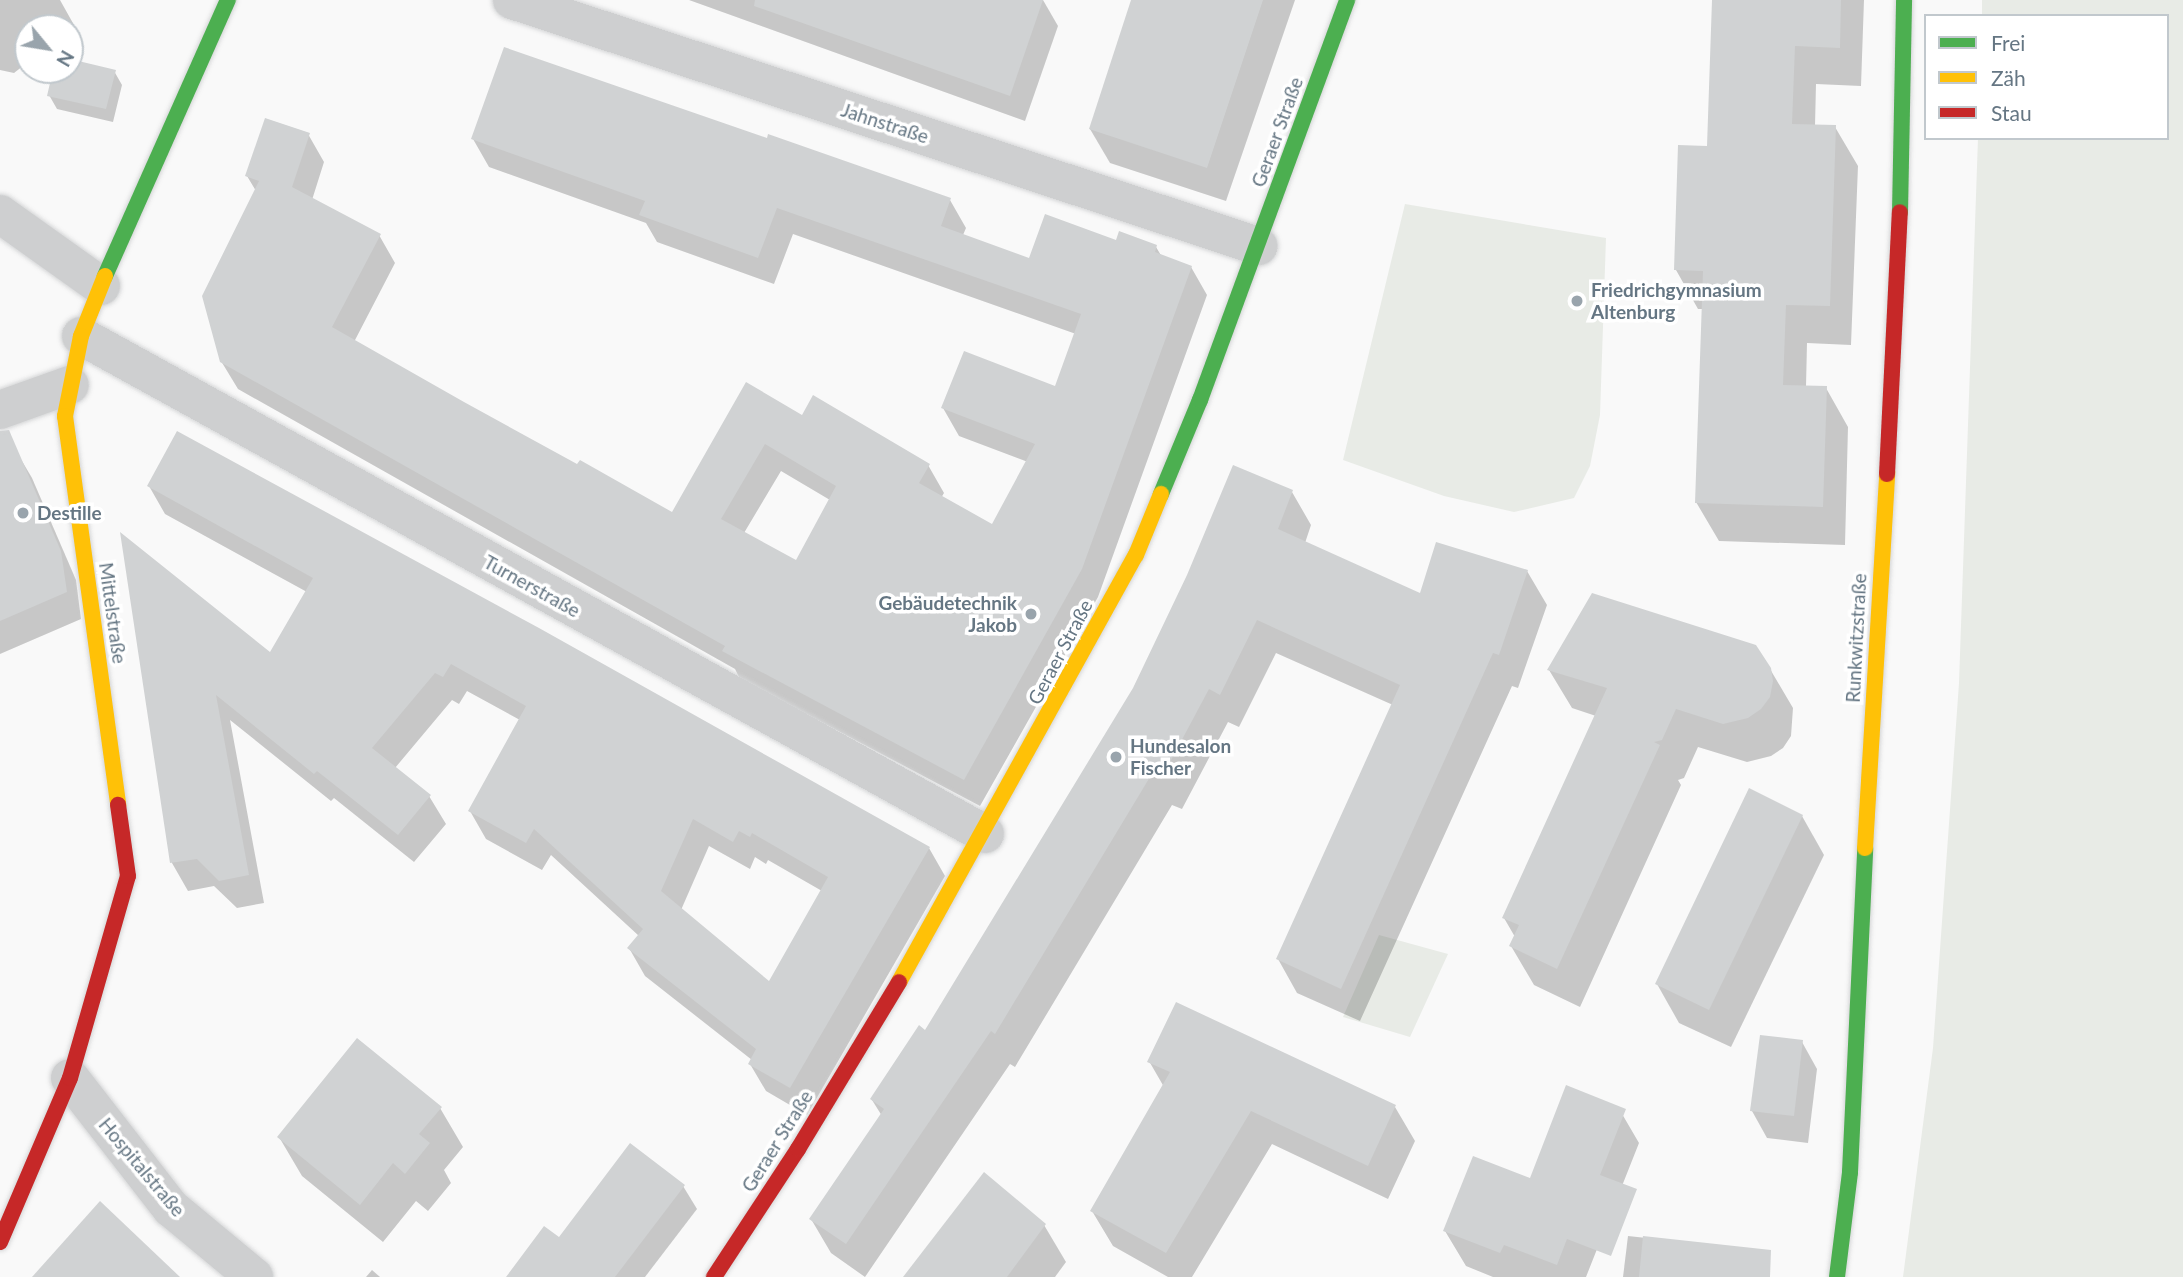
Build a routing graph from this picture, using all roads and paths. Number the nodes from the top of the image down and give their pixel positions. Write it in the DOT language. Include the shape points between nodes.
graph roads {
  1 [pos="229,0"];
  2 [pos="512,0"];
  3 [pos="1347,0"];
  4 [pos="1904,0"];
  5 [pos="0,214"];
  6 [pos="1258,246"];
  7 [pos="101,286"];
  8 [pos="81,336"];
  9 [pos="70,384"];
  10 [pos="0,410"];
  11 [pos="985,834"];
  12 [pos="70,1078"];
  13 [pos="0,1242"];
  14 [pos="254,1277"];
  15 [pos="714,1277"];
  16 [pos="1837,1277"];
  1 -- 7 [label="street, Mittelstraße"];
  2 -- 6 [label="street, Jahnstraße"];
  3 -- 6 [label="street, Geraer Straße"];
  4 -- 16 [label="street, Runkwitzstraße" via="1899,265 1850,1172"];
  5 -- 7 [label="street"];
  6 -- 11 [label="street, Geraer Straße" via="1136,555"];
  7 -- 8 [label="street, Mittelstraße"];
  8 -- 9 [label="street, Mittelstraße"];
  8 -- 11 [label="street, Turnerstraße"];
  9 -- 10 [label="street"];
  9 -- 12 [label="street, Mittelstraße" via="65,416 128,876"];
  11 -- 15 [label="street, Geraer Straße" via="798,1149"];
  12 -- 13 [label="street, Mittelstraße"];
  12 -- 14 [label="street, Hospitalstraße" via="171,1208"];
}
